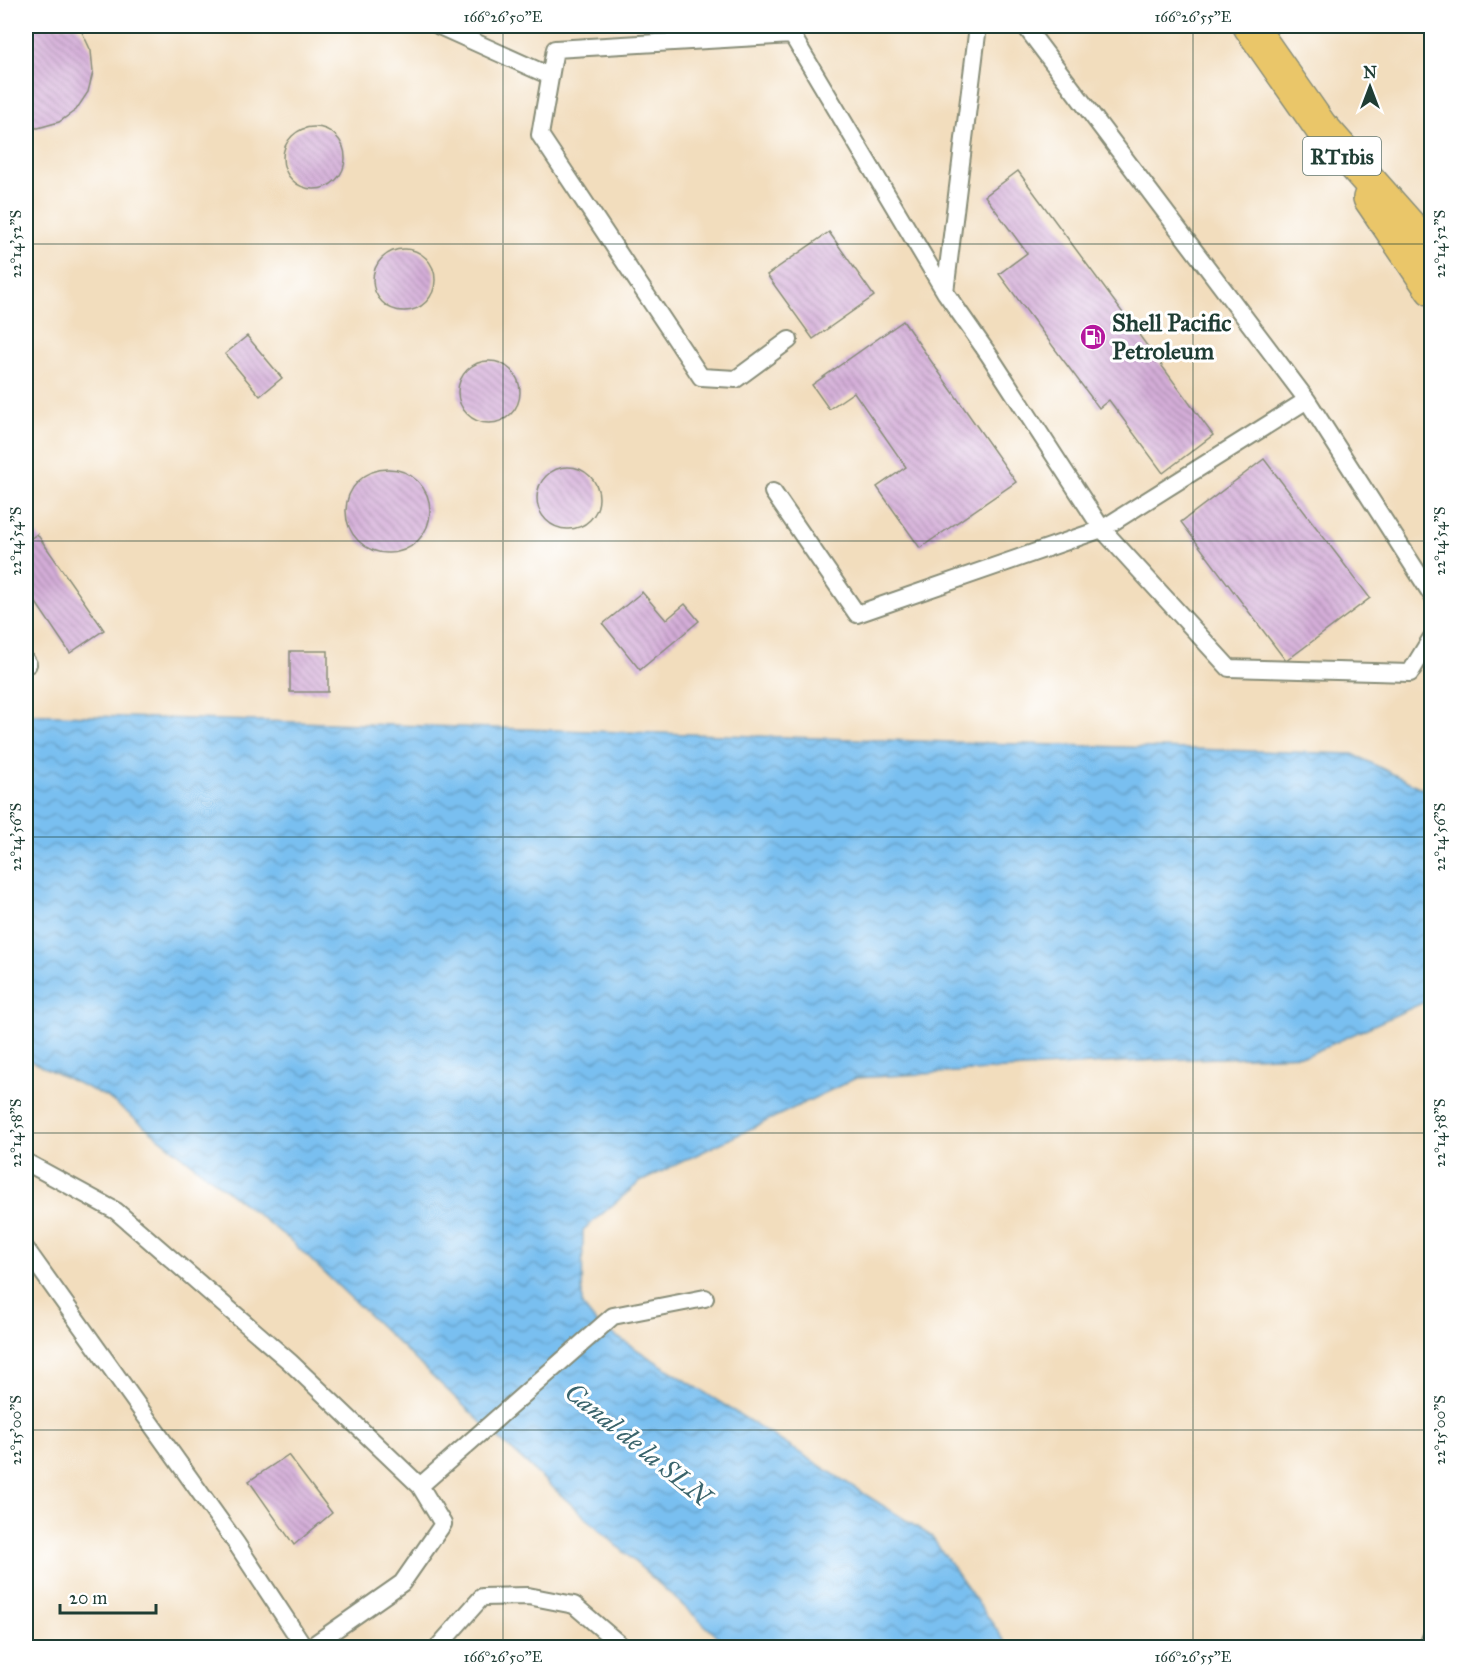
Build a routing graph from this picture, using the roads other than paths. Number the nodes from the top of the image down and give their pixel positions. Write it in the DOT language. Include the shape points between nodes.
graph roads {
  1 [pos="439,26"];
  2 [pos="978,26"];
  3 [pos="1025,26"];
  4 [pos="1250,26"];
  5 [pos="550,76"];
  6 [pos="1325,131"];
  7 [pos="1431,252"];
  8 [pos="1431,289"];
  9 [pos="945,292"];
  10 [pos="789,340"];
  11 [pos="1307,400"];
  12 [pos="773,492"];
  13 [pos="1102,529"];
  14 [pos="1431,595"];
  15 [pos="1431,637"];
  16 [pos="26,1162"];
  17 [pos="26,1249"];
  18 [pos="705,1298"];
  19 [pos="420,1486"];
  20 [pos="1431,1635"];
  21 [pos="307,1647"];
  22 [pos="437,1647"];
  23 [pos="624,1647"];
  24 [pos="1426,1647"];
  1 -- 5 [label="lane"];
  2 -- 9 [label="lane"];
  3 -- 11 [label="lane"];
  4 -- 6 [label="main road, RT1bis"];
  5 -- 9 [label="lane" via="555,49 792,35"];
  5 -- 10 [label="lane" via="540,135 701,377 736,379"];
  6 -- 7 [label="main road"];
  6 -- 8 [label="main road, RT1bis"];
  9 -- 13 [label="lane"];
  11 -- 13 [label="lane"];
  11 -- 14 [label="lane"];
  12 -- 13 [label="lane" via="857,614"];
  13 -- 15 [label="lane" via="1229,669 1410,673"];
  16 -- 19 [label="lane" via="116,1211 290,1362"];
  17 -- 21 [label="lane"];
  18 -- 19 [label="lane" via="613,1316"];
  19 -- 21 [label="lane" via="443,1524 402,1583"];
  20 -- 24 [label="lane"];
  22 -- 23 [label="lane" via="482,1597 528,1596 574,1605"];
}
